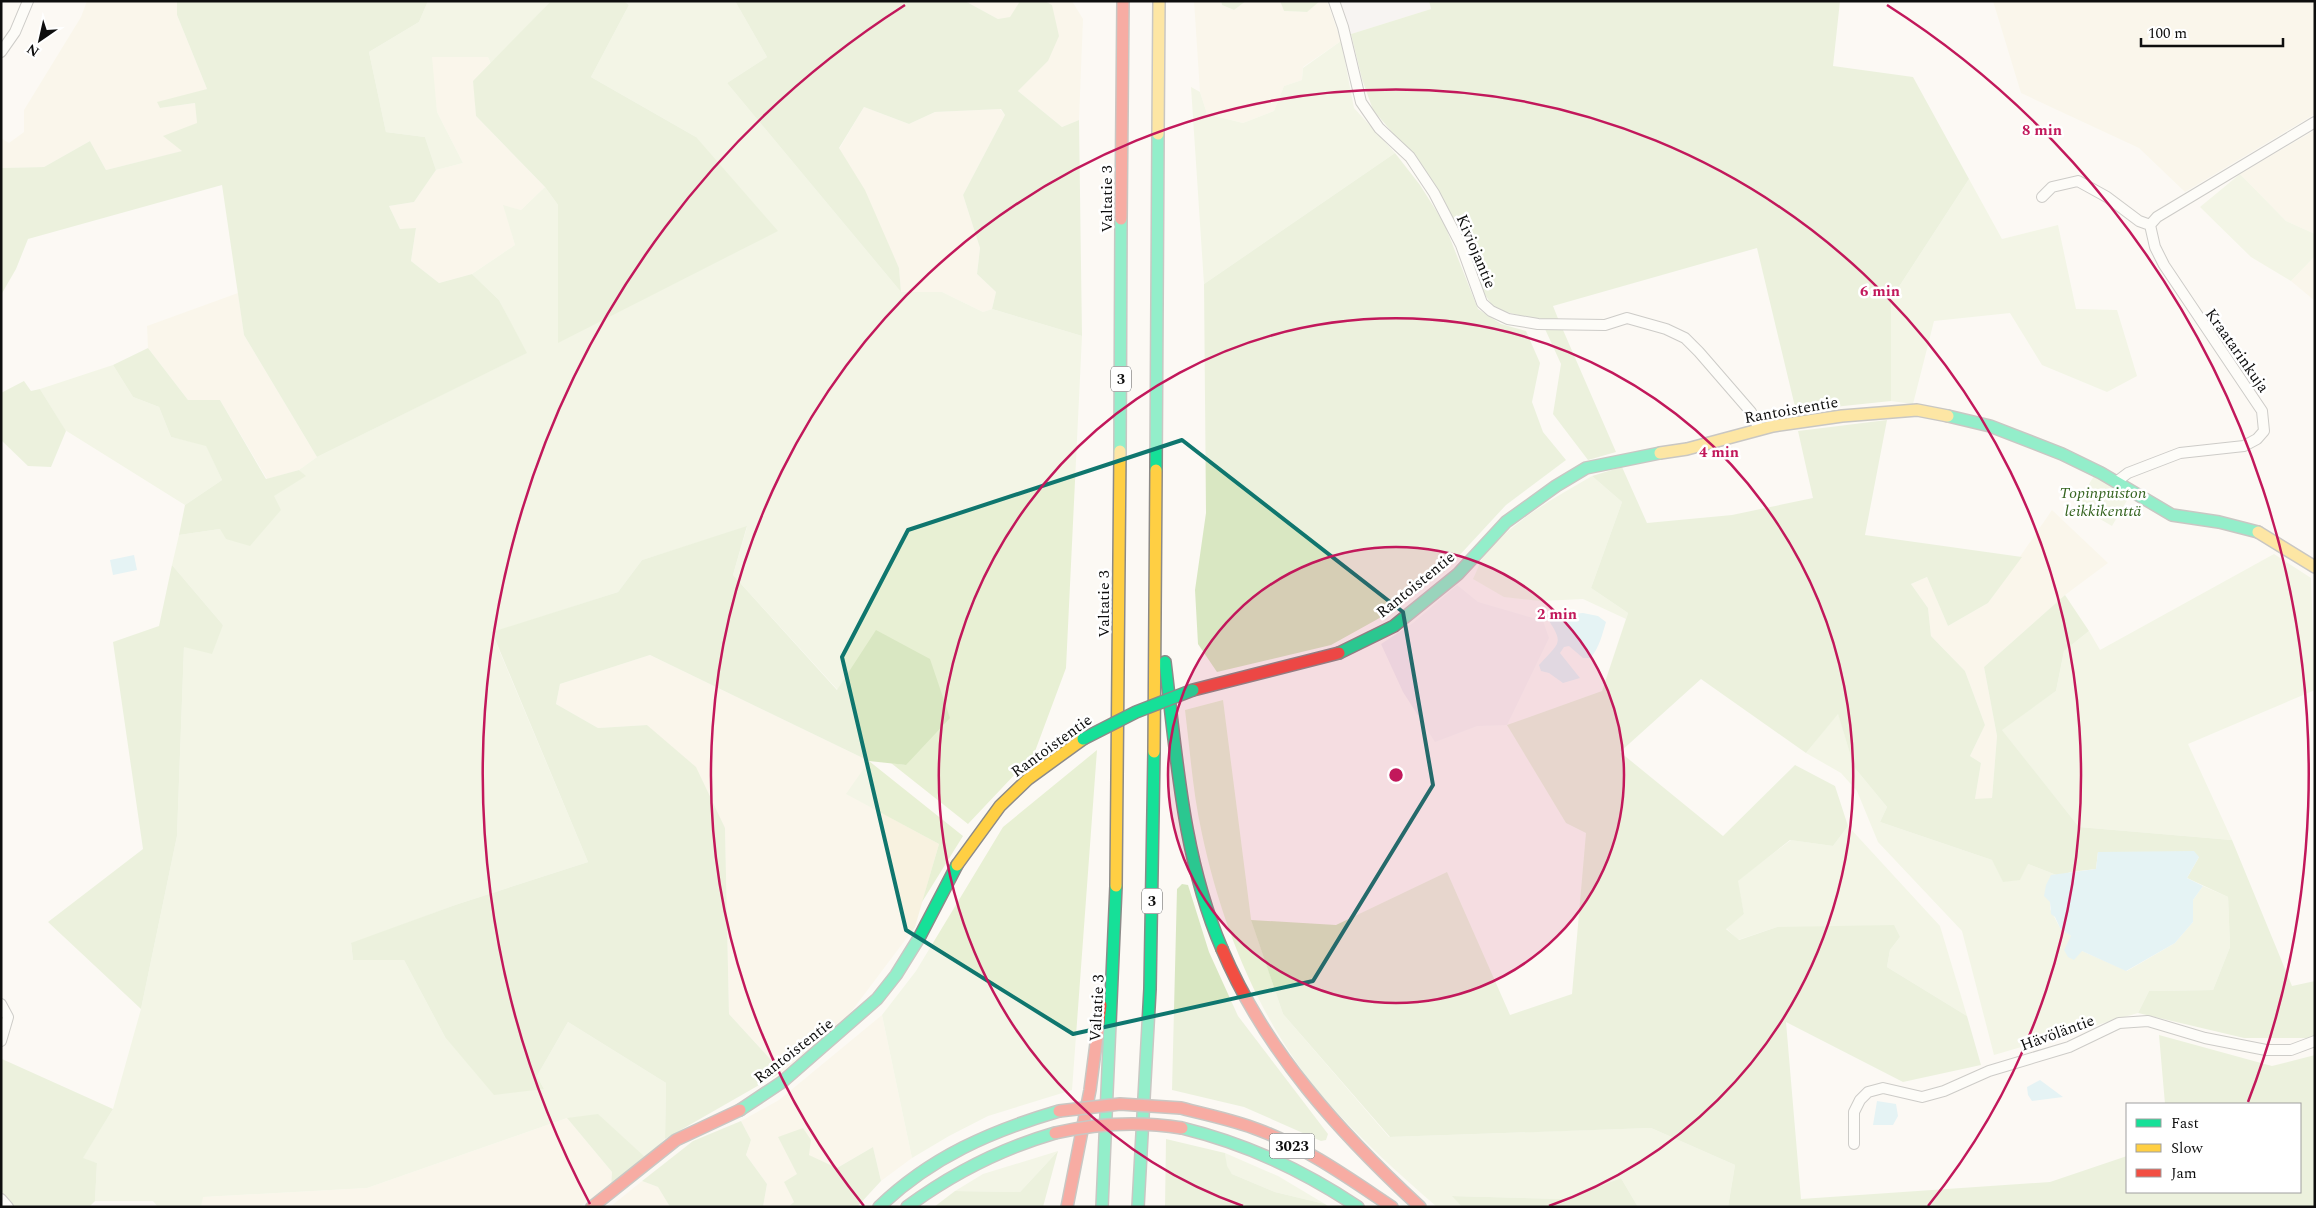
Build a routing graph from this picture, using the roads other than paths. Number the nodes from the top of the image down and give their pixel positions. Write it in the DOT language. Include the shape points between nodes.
graph roads {
  1 [pos="28,1"];
  2 [pos="1122,1"];
  3 [pos="1159,1"];
  4 [pos="1334,1"];
  5 [pos="1,52"];
  6 [pos="2315,122"];
  7 [pos="2042,196"];
  8 [pos="2150,225"];
  9 [pos="1759,429"];
  10 [pos="2116,482"];
  11 [pos="2315,567"];
  12 [pos="1157,596"];
  13 [pos="1116,920"];
  14 [pos="1,1004"];
  15 [pos="1,1041"];
  16 [pos="2315,1041"];
  17 [pos="1854,1144"];
  18 [pos="1,1199"];
  19 [pos="8,1207"];
  20 [pos="592,1207"];
  21 [pos="879,1207"];
  22 [pos="906,1207"];
  23 [pos="1068,1207"];
  24 [pos="1102,1207"];
  25 [pos="1138,1207"];
  26 [pos="1358,1207"];
  27 [pos="1392,1207"];
  28 [pos="1420,1207"];
  1 -- 5 [label="street" via="15,32"];
  2 -- 13 [label="main road, Valtatie 3 / 3"];
  3 -- 12 [label="main road, 3"];
  4 -- 9 [label="street, Kiviojantie" via="1361,102 1379,128 1410,157 1434,193 1461,244 1482,303 1508,319 1538,324 1605,325 1627,318 1666,329 1685,338 1699,352 1751,412"];
  6 -- 8 [label="street" via="2157,217"];
  7 -- 8 [label="street" via="2052,187 2078,181"];
  8 -- 10 [label="street, Kraatarinkuja" via="2155,247 2164,265 2260,406 2264,431 2244,446 2180,453 2128,473"];
  9 -- 10 [label="main road, Rantoistentie" via="1868,413 1933,412 2013,434 2062,454"];
  9 -- 20 [label="main road, Rantoistentie, bridge" via="1687,449 1586,468 1506,522 1458,574 1394,626 1323,658 1193,690 1142,708 1083,739 1028,778 1000,806 953,870 919,938 877,999 782,1082 738,1111 676,1140"];
  10 -- 11 [label="main road, Rantoistentie" via="2172,515 2219,522 2262,534"];
  12 -- 25 [label="main road, 3" via="1150,989"];
  12 -- 28 [label="main road" via="1184,818 1195,873 1211,922 1250,1005 1298,1079 1334,1123"];
  13 -- 23 [label="main road"];
  13 -- 24 [label="main road, Valtatie 3 / 3"];
  14 -- 15 [label="street" via="8,1017"];
  16 -- 17 [label="street, Hävöläntie" via="2291,1050 2266,1050 2205,1038 2148,1021 2119,1023 2069,1047 1989,1071 1944,1091 1922,1097 1883,1088 1868,1092 1854,1112"];
  18 -- 19 [label="street"];
  21 -- 27 [label="main road, 3023, bridge" via="915,1174 956,1149 1016,1123 1099,1104 1152,1104 1225,1120 1276,1138 1334,1169"];
  22 -- 26 [label="main road, 3023, bridge" via="969,1163 1026,1140 1099,1124 1136,1123 1182,1128 1238,1142 1266,1153"];
}
